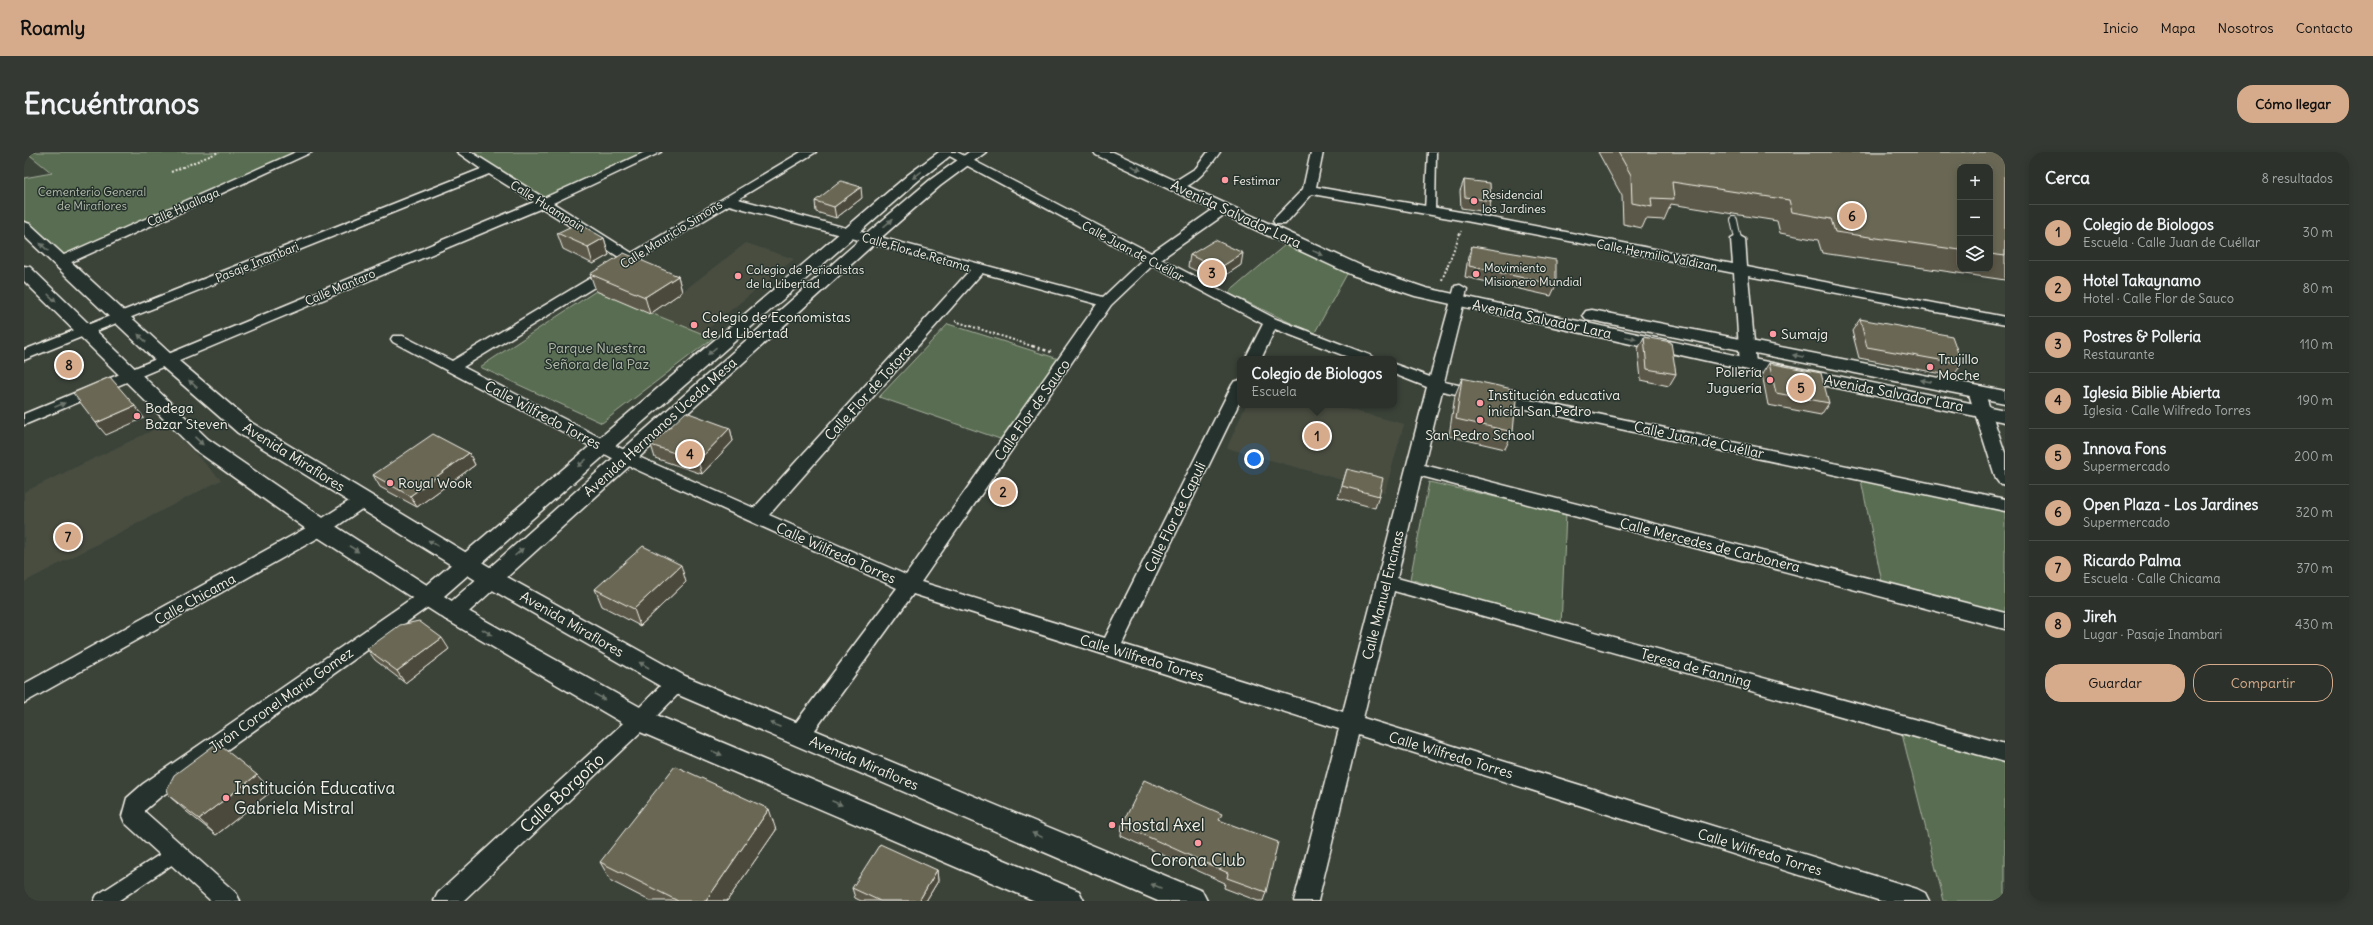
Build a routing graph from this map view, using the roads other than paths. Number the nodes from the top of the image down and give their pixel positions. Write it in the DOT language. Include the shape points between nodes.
graph roads {
  1 [pos="306,152"];
  2 [pos="463,152"];
  3 [pos="655,152"];
  4 [pos="810,152"];
  5 [pos="1101,152"];
  6 [pos="1133,152"];
  7 [pos="1214,152"];
  8 [pos="1317,152"];
  9 [pos="1432,152"];
  10 [pos="1974,152"];
  11 [pos="960,154"];
  12 [pos="1978,155"];
  13 [pos="2005,156"];
  14 [pos="490,169"];
  15 [pos="1183,182"];
  16 [pos="1309,190"];
  17 [pos="727,200"];
  18 [pos="543,203"];
  19 [pos="1223,209"];
  20 [pos="1430,211"];
  21 [pos="1734,220"];
  22 [pos="1280,221"];
  23 [pos="26,231"];
  24 [pos="849,233"];
  25 [pos="870,239"];
  26 [pos="1738,239"];
  27 [pos="632,259"];
  28 [pos="1150,260"];
  29 [pos="60,262"];
  30 [pos="978,269"];
  31 [pos="24,271"];
  32 [pos="1741,271"];
  33 [pos="1459,295"];
  34 [pos="1106,302"];
  35 [pos="119,316"];
  36 [pos="2005,321"];
  37 [pos="1271,322"];
  38 [pos="85,330"];
  39 [pos="398,339"];
  40 [pos="1748,346"];
  41 [pos="24,355"];
  42 [pos="1254,356"];
  43 [pos="1359,356"];
  44 [pos="166,360"];
  45 [pos="1748,364"];
  46 [pos="452,367"];
  47 [pos="1397,370"];
  48 [pos="132,374"];
  49 [pos="1436,384"];
  50 [pos="1237,391"];
  51 [pos="1976,391"];
  52 [pos="2005,397"];
  53 [pos="1982,411"];
  54 [pos="2005,416"];
  55 [pos="24,420"];
  56 [pos="602,446"];
  57 [pos="626,458"];
  58 [pos="1415,469"];
  59 [pos="2005,479"];
  60 [pos="364,500"];
  61 [pos="2005,505"];
  62 [pos="757,517"];
  63 [pos="321,528"];
  64 [pos="467,563"];
  65 [pos="490,578"];
  66 [pos="1387,582"];
  67 [pos="909,585"];
  68 [pos="428,597"];
  69 [pos="453,613"];
  70 [pos="2005,621"];
  71 [pos="1110,648"];
  72 [pos="676,683"];
  73 [pos="24,694"];
  74 [pos="640,720"];
  75 [pos="1351,724"];
  76 [pos="799,735"];
  77 [pos="2005,753"];
  78 [pos="173,854"];
  79 [pos="103,901"];
  80 [pos="228,901"];
  81 [pos="446,901"];
  82 [pos="1069,901"];
  83 [pos="1192,901"];
  84 [pos="1306,901"];
  85 [pos="1917,901"];
  1 -- 29 [label="street, Calle Huallaga"];
  2 -- 14 [label="street, Calle Huampain"];
  3 -- 18 [label="street, Calle Mantaro"];
  4 -- 17 [label="street, Calle Mauricio Simons"];
  5 -- 15 [label="street, Avenida Salvador Lara, one-way"];
  6 -- 15 [label="street, Avenida Salvador Lara"];
  7 -- 15 [label="street" via="1200,171"];
  8 -- 16 [label="street"];
  9 -- 20 [label="street"];
  10 -- 12 [label="lane"];
  11 -- 24 [label="street, Avenida Hermanos Uceda Mesa, one-way" via="914,177"];
  25 -- 11 [label="street, Avenida Hermanos Uceda Mesa, one-way"];
  11 -- 28 [label="street, Calle Juan de Cuéllar"];
  12 -- 13 [label="lane"];
  14 -- 18 [label="street, Calle Huampain"];
  14 -- 35 [label="street, Pasaje Inambari"];
  15 -- 19 [label="street, Avenida Salvador Lara"];
  15 -- 22 [label="street, Avenida Salvador Lara"];
  16 -- 20 [label="street, Calle Hermilio Valdizan"];
  16 -- 22 [label="street"];
  17 -- 24 [label="street, Calle Flor de Retama"];
  17 -- 27 [label="street, Calle Mauricio Simons"];
  18 -- 27 [label="street, Calle Huampain"];
  18 -- 44 [label="street, Calle Mantaro"];
  19 -- 28 [label="street, Calle Flor de Sauco"];
  19 -- 33 [label="street, Avenida Salvador Lara, one-way" via="1358,271"];
  20 -- 32 [label="street, Calle Hermilio Valdizan"];
  21 -- 26 [label="lane"];
  22 -- 33 [label="street, Avenida Salvador Lara" via="1368,261 1440,284"];
  29 -- 23 [label="street, Avenida Miraflores, one-way"];
  24 -- 25 [label="street, Calle Flor de Retama"];
  24 -- 56 [label="street, Avenida Hermanos Uceda Mesa, one-way"];
  25 -- 30 [label="street, Calle Flor de Retama"];
  25 -- 57 [label="street, Avenida Hermanos Uceda Mesa"];
  26 -- 32 [label="street"];
  27 -- 46 [label="street, Calle Mauricio Simons"];
  28 -- 34 [label="street, Calle Flor de Sauco"];
  28 -- 37 [label="street, Calle Juan de Cuéllar"];
  29 -- 35 [label="street, Avenida Miraflores"];
  30 -- 34 [label="street, Calle Flor de Retama"];
  30 -- 62 [label="street, Calle Flor de Totora"];
  31 -- 38 [label="street, one-way"];
  32 -- 36 [label="street, Calle Hermilio Valdizan"];
  32 -- 40 [label="street"];
  33 -- 40 [label="street, Avenida Salvador Lara"];
  33 -- 45 [label="street, Avenida Salvador Lara, one-way"];
  33 -- 49 [label="street, Calle Manuel Encinas"];
  34 -- 67 [label="street, Calle Flor de Sauco"];
  35 -- 38 [label="street, Pasaje Inambari"];
  44 -- 35 [label="street, Avenida Miraflores, one-way"];
  37 -- 42 [label="street"];
  37 -- 43 [label="street, Calle Juan de Cuéllar"];
  38 -- 41 [label="street, Pasaje Inambari"];
  38 -- 48 [label="street"];
  39 -- 46 [label="street, Calle Wilfredo Torres"];
  40 -- 45 [label="street"];
  51 -- 40 [label="street, Avenida Salvador Lara, one-way"];
  44 -- 48 [label="street, Calle Mantaro"];
  60 -- 44 [label="street, Avenida Miraflores, one-way" via="245,428"];
  45 -- 53 [label="street, Avenida Salvador Lara"];
  46 -- 56 [label="street, Calle Wilfredo Torres"];
  47 -- 49 [label="street, Calle Juan de Cuéllar"];
  55 -- 48 [label="street, Calle Mantaro, one-way"];
  48 -- 63 [label="street, one-way" via="201,444"];
  49 -- 58 [label="street, Calle Manuel Encinas"];
  49 -- 61 [label="street, Calle Juan de Cuéllar"];
  50 -- 71 [label="street, Calle Flor de Capuli"];
  51 -- 52 [label="street, Avenida Salvador Lara"];
  51 -- 53 [label="street"];
  53 -- 54 [label="street, Avenida Salvador Lara"];
  53 -- 59 [label="street"];
  56 -- 57 [label="street, Calle Wilfredo Torres"];
  56 -- 64 [label="street, Avenida Hermanos Uceda Mesa, one-way"];
  57 -- 62 [label="street, Calle Wilfredo Torres"];
  65 -- 57 [label="street, Avenida Hermanos Uceda Mesa, one-way"];
  58 -- 66 [label="street, Calle Manuel Encinas"];
  58 -- 70 [label="street, Calle Mercedes de Carbonera"];
  60 -- 63 [label="street, Calle Chicama"];
  64 -- 60 [label="street, Avenida Miraflores, one-way"];
  62 -- 67 [label="street, Calle Wilfredo Torres"];
  63 -- 68 [label="street, one-way"];
  63 -- 73 [label="street, Calle Chicama"];
  64 -- 65 [label="street, Avenida Miraflores"];
  64 -- 68 [label="street, Avenida Hermanos Uceda Mesa"];
  65 -- 69 [label="street, Avenida Hermanos Uceda Mesa"];
  72 -- 65 [label="street, Avenida Miraflores, one-way"];
  66 -- 75 [label="street, Calle Manuel Encinas"];
  66 -- 77 [label="street, Teresa de Fanning"];
  67 -- 71 [label="street, Calle Wilfredo Torres"];
  67 -- 76 [label="street, Calle Flor de Sauco"];
  68 -- 69 [label="street"];
  68 -- 78 [label="street, Jirón Coronel Maria Gomez" via="151,791 135,805 133,816"];
  69 -- 74 [label="street, one-way"];
  71 -- 75 [label="street, Calle Wilfredo Torres"];
  72 -- 74 [label="street, Calle Borgoño"];
  76 -- 72 [label="street, Avenida Miraflores, one-way"];
  74 -- 81 [label="street, Calle Borgoño"];
  74 -- 82 [label="street, one-way"];
  75 -- 84 [label="street, Calle Manuel Encinas"];
  75 -- 85 [label="street, Calle Wilfredo Torres"];
  83 -- 76 [label="street, Avenida Miraflores, one-way"];
  78 -- 79 [label="street"];
  78 -- 80 [label="street"];
}
